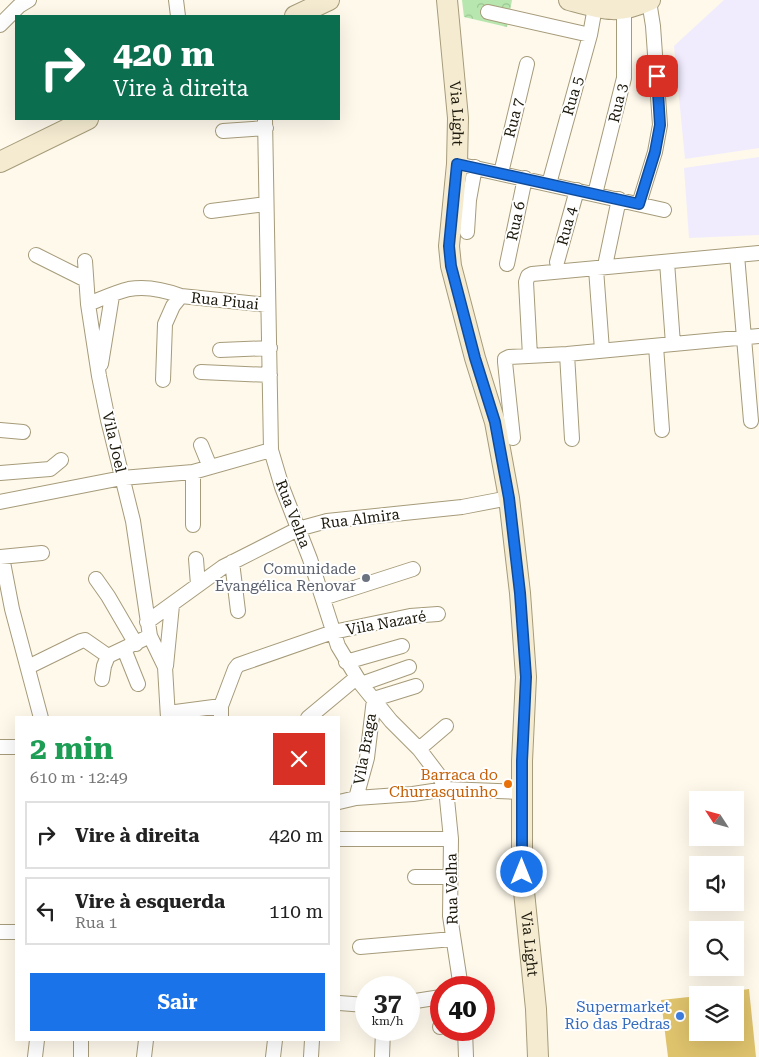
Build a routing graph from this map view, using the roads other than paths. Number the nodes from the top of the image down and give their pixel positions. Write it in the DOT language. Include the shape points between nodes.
graph roads {
  1 [pos="29,0"];
  2 [pos="176,0"];
  3 [pos="329,0"];
  4 [pos="447,0"];
  5 [pos="570,0"];
  6 [pos="650,0"];
  7 [pos="596,7"];
  8 [pos="624,9"];
  9 [pos="488,12"];
  10 [pos="178,15"];
  11 [pos="297,15"];
  12 [pos="0,24"];
  13 [pos="590,35"];
  14 [pos="527,64"];
  15 [pos="86,120"];
  16 [pos="266,123"];
  17 [pos="223,132"];
  18 [pos="0,162"];
  19 [pos="466,166"];
  20 [pos="501,173"];
  21 [pos="525,178"];
  22 [pos="549,184"];
  23 [pos="576,190"];
  24 [pos="595,194"];
  25 [pos="619,200"];
  26 [pos="266,204"];
  27 [pos="639,204"];
  28 [pos="664,210"];
  29 [pos="211,211"];
  30 [pos="467,232"];
  31 [pos="759,253"];
  32 [pos="36,255"];
  33 [pos="737,255"];
  34 [pos="85,261"];
  35 [pos="557,262"];
  36 [pos="667,262"];
  37 [pos="507,264"];
  38 [pos="601,265"];
  39 [pos="86,280"];
  40 [pos="112,296"];
  41 [pos="180,296"];
  42 [pos="88,304"];
  43 [pos="268,305"];
  44 [pos="759,336"];
  45 [pos="744,338"];
  46 [pos="673,344"];
  47 [pos="656,346"];
  48 [pos="270,348"];
  49 [pos="220,350"];
  50 [pos="602,350"];
  51 [pos="567,354"];
  52 [pos="530,356"];
  53 [pos="201,372"];
  54 [pos="270,375"];
  55 [pos="99,376"];
  56 [pos="163,380"];
  57 [pos="751,421"];
  58 [pos="0,430"];
  59 [pos="662,430"];
  60 [pos="22,432"];
  61 [pos="513,438"];
  62 [pos="572,439"];
  63 [pos="201,445"];
  64 [pos="271,450"];
  65 [pos="210,467"];
  66 [pos="193,472"];
  67 [pos="0,473"];
  68 [pos="122,478"];
  69 [pos="49,492"];
  70 [pos="509,498"];
  71 [pos="0,502"];
  72 [pos="193,525"];
  73 [pos="298,529"];
  74 [pos="42,553"];
  75 [pos="1,557"];
  76 [pos="196,559"];
  77 [pos="232,562"];
  78 [pos="412,569"];
  79 [pos="96,579"];
  80 [pos="198,585"];
  81 [pos="323,598"];
  82 [pos="172,604"];
  83 [pos="6,609"];
  84 [pos="238,610"];
  85 [pos="438,614"];
  86 [pos="149,629"];
  87 [pos="333,632"];
  88 [pos="130,646"];
  89 [pos="402,646"];
  90 [pos="108,656"];
  91 [pos="346,662"];
  92 [pos="28,666"];
  93 [pos="165,667"];
  94 [pos="409,667"];
  95 [pos="102,679"];
  96 [pos="358,681"];
  97 [pos="138,684"];
  98 [pos="416,686"];
  99 [pos="374,699"];
  100 [pos="221,712"];
  101 [pos="168,715"];
  102 [pos="40,716"];
  103 [pos="310,716"];
  104 [pos="446,726"];
  105 [pos="0,747"];
  106 [pos="15,747"];
  107 [pos="419,749"];
  108 [pos="446,789"];
  109 [pos="522,792"];
  110 [pos="356,798"];
  111 [pos="340,806"];
  112 [pos="340,839"];
  113 [pos="451,839"];
  114 [pos="415,877"];
  115 [pos="450,877"];
  116 [pos="0,932"];
  117 [pos="15,932"];
  118 [pos="453,939"];
  119 [pos="360,947"];
  120 [pos="459,976"];
  121 [pos="340,1003"];
  122 [pos="355,1005"];
  123 [pos="37,1041"];
  124 [pos="81,1041"];
  125 [pos="146,1041"];
  126 [pos="275,1041"];
  127 [pos="312,1041"];
  128 [pos="383,1041"];
  129 [pos="465,1041"];
  130 [pos="35,1057"];
  131 [pos="80,1057"];
  132 [pos="144,1057"];
  133 [pos="273,1057"];
  134 [pos="311,1057"];
  135 [pos="382,1057"];
  136 [pos="466,1057"];
  137 [pos="538,1057"];
  1 -- 12 [label="street"];
  2 -- 10 [label="street"];
  3 -- 11 [label="street"];
  4 -- 19 [label="street, Via Light"];
  5 -- 7 [label="street"];
  6 -- 8 [label="street"];
  6 -- 27 [label="street" via="660,125"];
  7 -- 8 [label="street"];
  7 -- 13 [label="street, Rua 5"];
  8 -- 24 [label="street, Rua 3" via="624,78"];
  9 -- 13 [label="street"];
  13 -- 22 [label="street, Rua 5"];
  14 -- 20 [label="street, Rua 7"];
  15 -- 18 [label="street"];
  16 -- 17 [label="street"];
  16 -- 26 [label="street, Rua Velha"];
  19 -- 20 [label="street"];
  19 -- 30 [label="street"];
  19 -- 70 [label="street, Via Light" via="449,246 451,266 495,422"];
  20 -- 21 [label="street"];
  21 -- 22 [label="street"];
  21 -- 37 [label="street, Rua 6"];
  22 -- 23 [label="street"];
  23 -- 24 [label="street"];
  23 -- 35 [label="street, Rua 4"];
  24 -- 25 [label="street"];
  25 -- 27 [label="street"];
  25 -- 38 [label="street"];
  26 -- 29 [label="street"];
  26 -- 43 [label="street, Rua Velha"];
  27 -- 28 [label="street"];
  31 -- 33 [label="street"];
  32 -- 39 [label="street"];
  33 -- 36 [label="street"];
  33 -- 45 [label="street"];
  34 -- 39 [label="street, Vila Joel"];
  36 -- 38 [label="street"];
  36 -- 46 [label="street"];
  38 -- 50 [label="street"];
  38 -- 52 [label="street" via="528,276"];
  39 -- 42 [label="street, Vila Joel"];
  40 -- 41 [label="street" via="140,288"];
  40 -- 42 [label="street"];
  40 -- 55 [label="street"];
  41 -- 43 [label="street, Rua Piuai"];
  41 -- 56 [label="street, Rua Piuai" via="165,324"];
  42 -- 55 [label="street, Vila Joel"];
  43 -- 48 [label="street, Rua Velha"];
  44 -- 45 [label="street"];
  45 -- 46 [label="street"];
  45 -- 57 [label="street"];
  46 -- 47 [label="street"];
  47 -- 50 [label="street"];
  47 -- 59 [label="street"];
  48 -- 49 [label="street"];
  48 -- 54 [label="street, Rua Velha"];
  50 -- 51 [label="street"];
  51 -- 52 [label="street"];
  51 -- 62 [label="street"];
  52 -- 61 [label="street" via="509,357 505,361"];
  53 -- 54 [label="street"];
  54 -- 64 [label="street, Rua Velha"];
  55 -- 68 [label="street, Vila Joel"];
  58 -- 60 [label="street"];
  63 -- 65 [label="street"];
  64 -- 65 [label="street"];
  64 -- 73 [label="street, Rua Velha"];
  65 -- 66 [label="street"];
  66 -- 68 [label="street"];
  66 -- 72 [label="street"];
  67 -- 69 [label="street" via="56,464"];
  68 -- 69 [label="street"];
  68 -- 86 [label="street, Vila Joel" via="133,521"];
  69 -- 71 [label="street"];
  70 -- 73 [label="street, Rua Almira" via="462,507 328,521"];
  70 -- 109 [label="street, Via Light" via="526,677"];
  73 -- 77 [label="street, Rua Almira"];
  73 -- 81 [label="street, Rua Velha"];
  74 -- 75 [label="street"];
  75 -- 83 [label="street"];
  76 -- 80 [label="street"];
  77 -- 80 [label="street, Rua Almira"];
  77 -- 84 [label="street"];
  78 -- 81 [label="street"];
  79 -- 88 [label="street" via="108,596"];
  80 -- 82 [label="street, Rua Almira"];
  81 -- 87 [label="street, Rua Velha"];
  82 -- 86 [label="street, Rua Almira"];
  82 -- 93 [label="street"];
  83 -- 92 [label="street"];
  85 -- 87 [label="street, Vila Nazaré" via="410,616"];
  86 -- 88 [label="street, Rua Almira"];
  86 -- 93 [label="street, Vila Joel"];
  87 -- 91 [label="street, Rua Velha"];
  87 -- 100 [label="street, Vila Nazaré" via="238,665"];
  88 -- 90 [label="street, Rua Almira"];
  88 -- 97 [label="street"];
  89 -- 91 [label="street"];
  90 -- 92 [label="street" via="83,640"];
  90 -- 95 [label="street"];
  91 -- 96 [label="street, Rua Velha"];
  92 -- 102 [label="street"];
  93 -- 101 [label="street"];
  94 -- 96 [label="street"];
  96 -- 99 [label="street, Rua Velha"];
  96 -- 103 [label="street"];
  98 -- 99 [label="street"];
  99 -- 107 [label="street, Rua Velha"];
  99 -- 110 [label="street, Vila Braga" via="366,758"];
  100 -- 101 [label="street"];
  104 -- 107 [label="street"];
  105 -- 106 [label="street"];
  107 -- 108 [label="street, Rua Velha"];
  108 -- 109 [label="street"];
  108 -- 110 [label="street"];
  108 -- 113 [label="street, Rua Velha"];
  109 -- 137 [label="street, Via Light" via="522,872"];
  110 -- 111 [label="street"];
  112 -- 113 [label="street"];
  113 -- 115 [label="street, Rua Velha"];
  114 -- 115 [label="street"];
  115 -- 118 [label="street, Rua Velha"];
  116 -- 117 [label="street"];
  118 -- 119 [label="street"];
  118 -- 120 [label="street, Rua Velha"];
  121 -- 122 [label="street"];
  123 -- 130 [label="street"];
  124 -- 131 [label="street"];
  125 -- 132 [label="street"];
  126 -- 133 [label="street"];
  127 -- 134 [label="street"];
  128 -- 135 [label="street"];
  129 -- 136 [label="street"];
}
